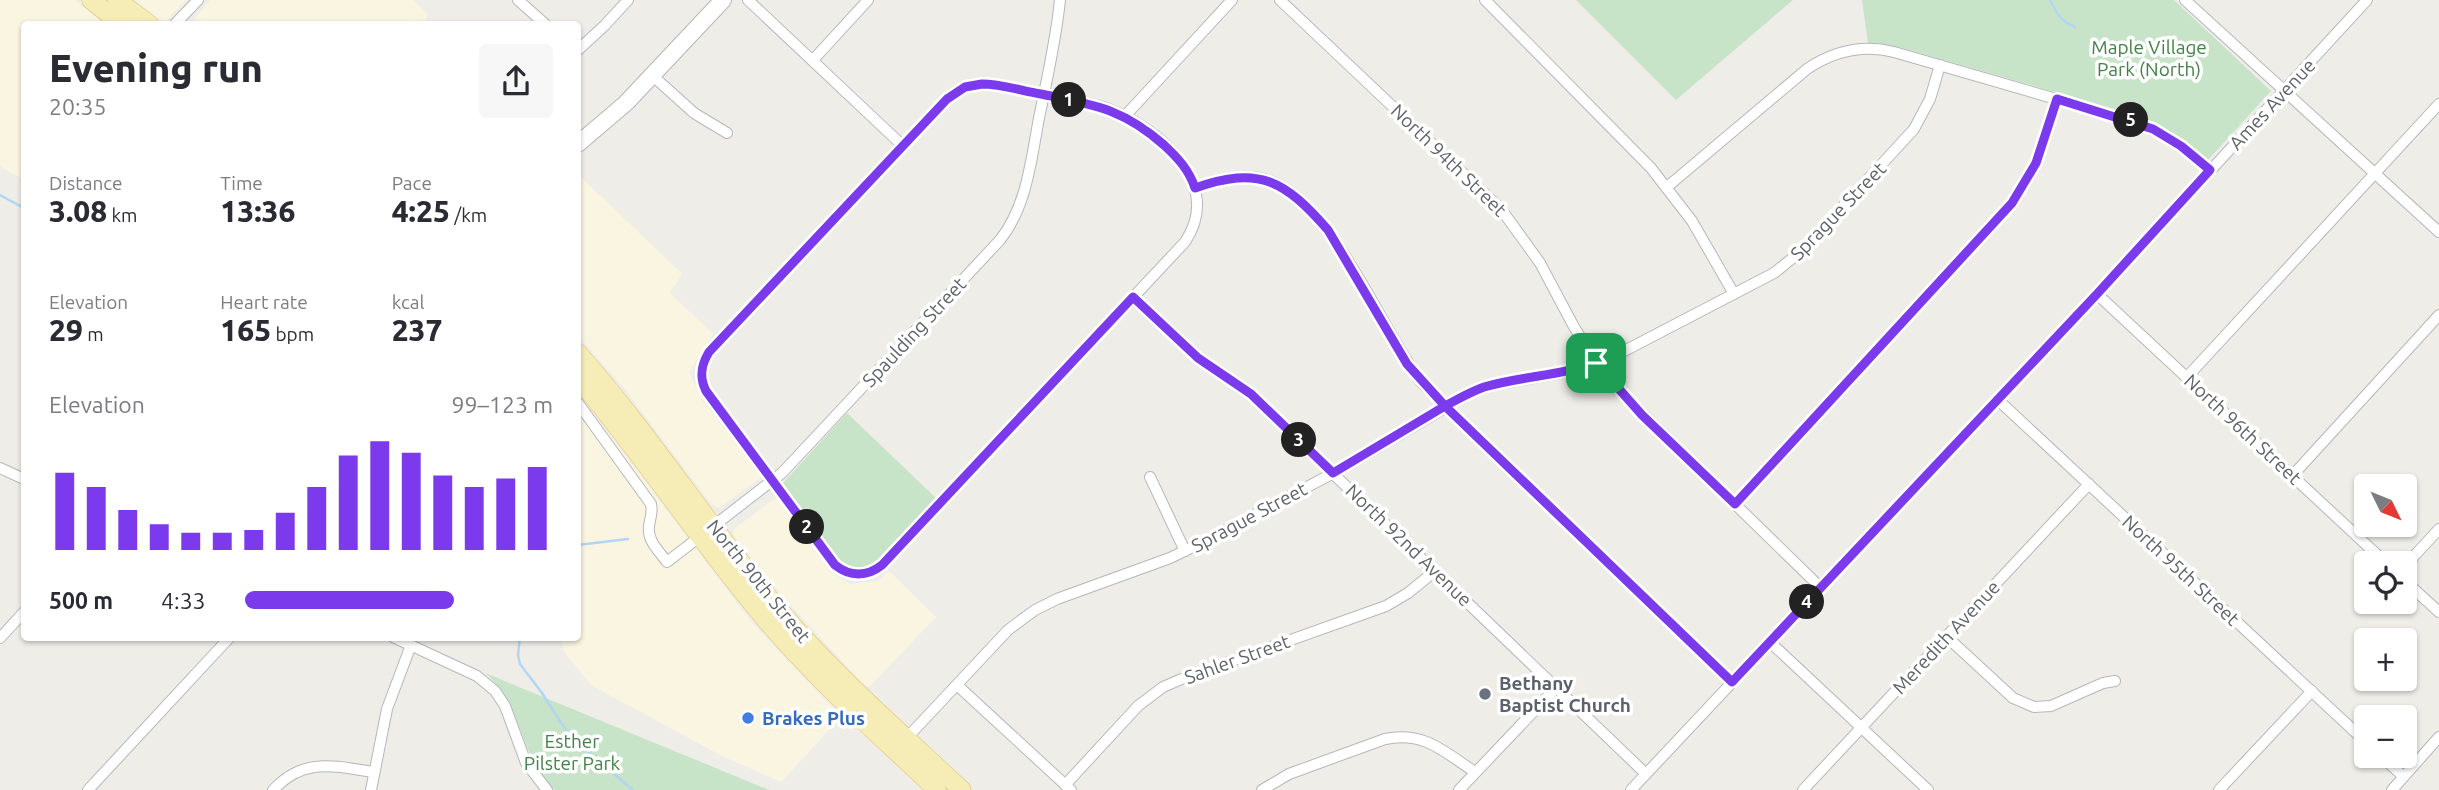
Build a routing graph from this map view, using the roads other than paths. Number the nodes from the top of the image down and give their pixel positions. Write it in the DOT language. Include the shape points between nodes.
graph roads {
  1 [pos="91,0"];
  2 [pos="117,0"];
  3 [pos="198,0"];
  4 [pos="518,0"];
  5 [pos="628,0"];
  6 [pos="723,0"];
  7 [pos="748,0"];
  8 [pos="868,0"];
  9 [pos="1060,0"];
  10 [pos="1233,0"];
  11 [pos="1280,0"];
  12 [pos="1485,0"];
  13 [pos="2367,0"];
  14 [pos="2189,1"];
  15 [pos="117,21"];
  16 [pos="145,21"];
  17 [pos="178,21"];
  18 [pos="542,21"];
  19 [pos="581,47"];
  20 [pos="813,60"];
  21 [pos="1940,65"];
  22 [pos="653,76"];
  23 [pos="2284,91"];
  24 [pos="1044,95"];
  25 [pos="2057,99"];
  26 [pos="2439,104"];
  27 [pos="1125,116"];
  28 [pos="727,133"];
  29 [pos="581,141"];
  30 [pos="902,145"];
  31 [pos="2210,170"];
  32 [pos="2374,174"];
  33 [pos="1667,187"];
  34 [pos="1195,188"];
  35 [pos="2439,232"];
  36 [pos="2097,294"];
  37 [pos="1734,295"];
  38 [pos="1133,297"];
  39 [pos="2439,315"];
  40 [pos="581,357"];
  41 [pos="1596,363"];
  42 [pos="2188,377"];
  43 [pos="581,382"];
  44 [pos="1997,399"];
  45 [pos="1445,406"];
  46 [pos="581,407"];
  47 [pos="0,468"];
  48 [pos="1333,473"];
  49 [pos="2292,475"];
  50 [pos="1150,477"];
  51 [pos="21,478"];
  52 [pos="773,482"];
  53 [pos="2089,484"];
  54 [pos="1735,504"];
  55 [pos="2439,529"];
  56 [pos="708,532"];
  57 [pos="1185,551"];
  58 [pos="2374,551"];
  59 [pos="2417,553"];
  60 [pos="1435,571"];
  61 [pos="1820,587"];
  62 [pos="2417,591"];
  63 [pos="2439,612"];
  64 [pos="21,615"];
  65 [pos="1947,636"];
  66 [pos="0,638"];
  67 [pos="226,641"];
  68 [pos="402,641"];
  69 [pos="1770,642"];
  70 [pos="411,645"];
  71 [pos="2115,681"];
  72 [pos="1732,682"];
  73 [pos="957,685"];
  74 [pos="1556,688"];
  75 [pos="2312,691"];
  76 [pos="1861,728"];
  77 [pos="2354,731"];
  78 [pos="2439,737"];
  79 [pos="901,744"];
  80 [pos="2394,768"];
  81 [pos="373,772"];
  82 [pos="1475,772"];
  83 [pos="1646,774"];
  84 [pos="2403,776"];
  85 [pos="1068,787"];
  86 [pos="88,790"];
  87 [pos="273,790"];
  88 [pos="371,790"];
  89 [pos="547,790"];
  90 [pos="937,790"];
  91 [pos="962,790"];
  92 [pos="1262,790"];
  93 [pos="1459,790"];
  94 [pos="1631,790"];
  95 [pos="1803,790"];
  96 [pos="1928,790"];
  97 [pos="2219,790"];
  98 [pos="2392,790"];
  1 -- 15 [label="main road"];
  2 -- 16 [label="main road"];
  3 -- 17 [label="street"];
  4 -- 18 [label="street"];
  5 -- 19 [label="street"];
  6 -- 22 [label="street"];
  7 -- 20 [label="street"];
  8 -- 20 [label="street"];
  9 -- 24 [label="street, Spaulding Street"];
  10 -- 27 [label="street"];
  11 -- 41 [label="street, North 94th Street" via="1502,209 1540,263"];
  12 -- 33 [label="street"];
  13 -- 23 [label="street, Ames Avenue"];
  14 -- 23 [label="street"];
  20 -- 30 [label="street"];
  21 -- 25 [label="street"];
  21 -- 33 [label="street" via="1866,48 1824,59"];
  21 -- 37 [label="street, Sprague Street" via="1923,113 1901,145 1804,249 1774,273"];
  22 -- 28 [label="street" via="694,113"];
  22 -- 29 [label="street"];
  23 -- 31 [label="street, Ames Avenue"];
  23 -- 32 [label="street"];
  24 -- 27 [label="street"];
  24 -- 30 [label="street" via="989,84 965,87"];
  24 -- 52 [label="street, Spaulding Street" via="1023,195 1008,230"];
  25 -- 31 [label="street" via="2153,129"];
  25 -- 54 [label="street" via="2036,163 2012,203"];
  26 -- 32 [label="street"];
  27 -- 34 [label="street" via="1176,156"];
  30 -- 52 [label="street" via="709,352 702,368 706,391"];
  31 -- 36 [label="street, Ames Avenue"];
  32 -- 35 [label="street"];
  32 -- 42 [label="street"];
  33 -- 37 [label="street" via="1701,235"];
  34 -- 38 [label="street" via="1197,211 1190,233"];
  34 -- 45 [label="street" via="1232,178 1257,178 1296,198 1328,230 1407,364"];
  36 -- 42 [label="street, North 96th Street"];
  36 -- 44 [label="street, Ames Avenue"];
  37 -- 41 [label="street, Sprague Street"];
  38 -- 48 [label="street, North 92nd Avenue" via="1198,358 1251,394"];
  38 -- 52 [label="street" via="871,573 856,575 835,565"];
  39 -- 49 [label="street"];
  40 -- 56 [label="main road, North 90th Street" via="632,418"];
  41 -- 45 [label="street, Sprague Street" via="1488,386"];
  41 -- 54 [label="street, North 94th Street" via="1642,415"];
  42 -- 49 [label="street, North 96th Street"];
  43 -- 56 [label="main road, North 90th Street"];
  44 -- 53 [label="street, North 95th Street"];
  44 -- 61 [label="street, Ames Avenue"];
  45 -- 48 [label="street, Sprague Street"];
  45 -- 72 [label="street"];
  46 -- 56 [label="street, Spaulding Street" via="651,504 650,538 667,562"];
  47 -- 51 [label="street"];
  48 -- 57 [label="street, Sprague Street"];
  48 -- 60 [label="street, North 92nd Avenue"];
  49 -- 58 [label="street, North 96th Street"];
  50 -- 57 [label="street"];
  52 -- 56 [label="street, Spaulding Street"];
  53 -- 65 [label="street, Meredith Avenue"];
  53 -- 75 [label="street, North 95th Street"];
  54 -- 61 [label="street, North 94th Street"];
  55 -- 59 [label="street"];
  56 -- 79 [label="main road, North 90th Street" via="783,640 822,681"];
  57 -- 73 [label="street, Sprague Street" via="1035,610 1008,630"];
  60 -- 74 [label="street, North 92nd Avenue"];
  60 -- 85 [label="street, Sahler Street" via="1386,606 1163,687 1138,706"];
  61 -- 69 [label="street, Ames Avenue"];
  62 -- 63 [label="street"];
  64 -- 66 [label="street"];
  65 -- 71 [label="street" via="2013,698 2034,707 2050,706"];
  65 -- 76 [label="street, Meredith Avenue"];
  67 -- 86 [label="street"];
  68 -- 70 [label="street"];
  69 -- 72 [label="street, Ames Avenue"];
  69 -- 76 [label="street"];
  70 -- 81 [label="street" via="387,709"];
  70 -- 89 [label="street" via="477,676 495,691 526,763"];
  72 -- 83 [label="street, Ames Avenue"];
  73 -- 79 [label="street, Sprague Street"];
  73 -- 85 [label="street"];
  74 -- 82 [label="street"];
  74 -- 83 [label="street, North 92nd Avenue"];
  75 -- 77 [label="street, North 95th Street"];
  75 -- 97 [label="street"];
  76 -- 95 [label="street, Meredith Avenue"];
  76 -- 96 [label="street"];
  78 -- 84 [label="street"];
  79 -- 90 [label="main road, North 90th Street"];
  79 -- 91 [label="main road, North 90th Street"];
  80 -- 84 [label="street"];
  81 -- 87 [label="street" via="313,766 286,778"];
  81 -- 88 [label="street"];
  82 -- 92 [label="street" via="1429,742 1399,736 1289,774"];
  82 -- 93 [label="street"];
  83 -- 94 [label="street, Ames Avenue"];
  84 -- 98 [label="street"];
}
